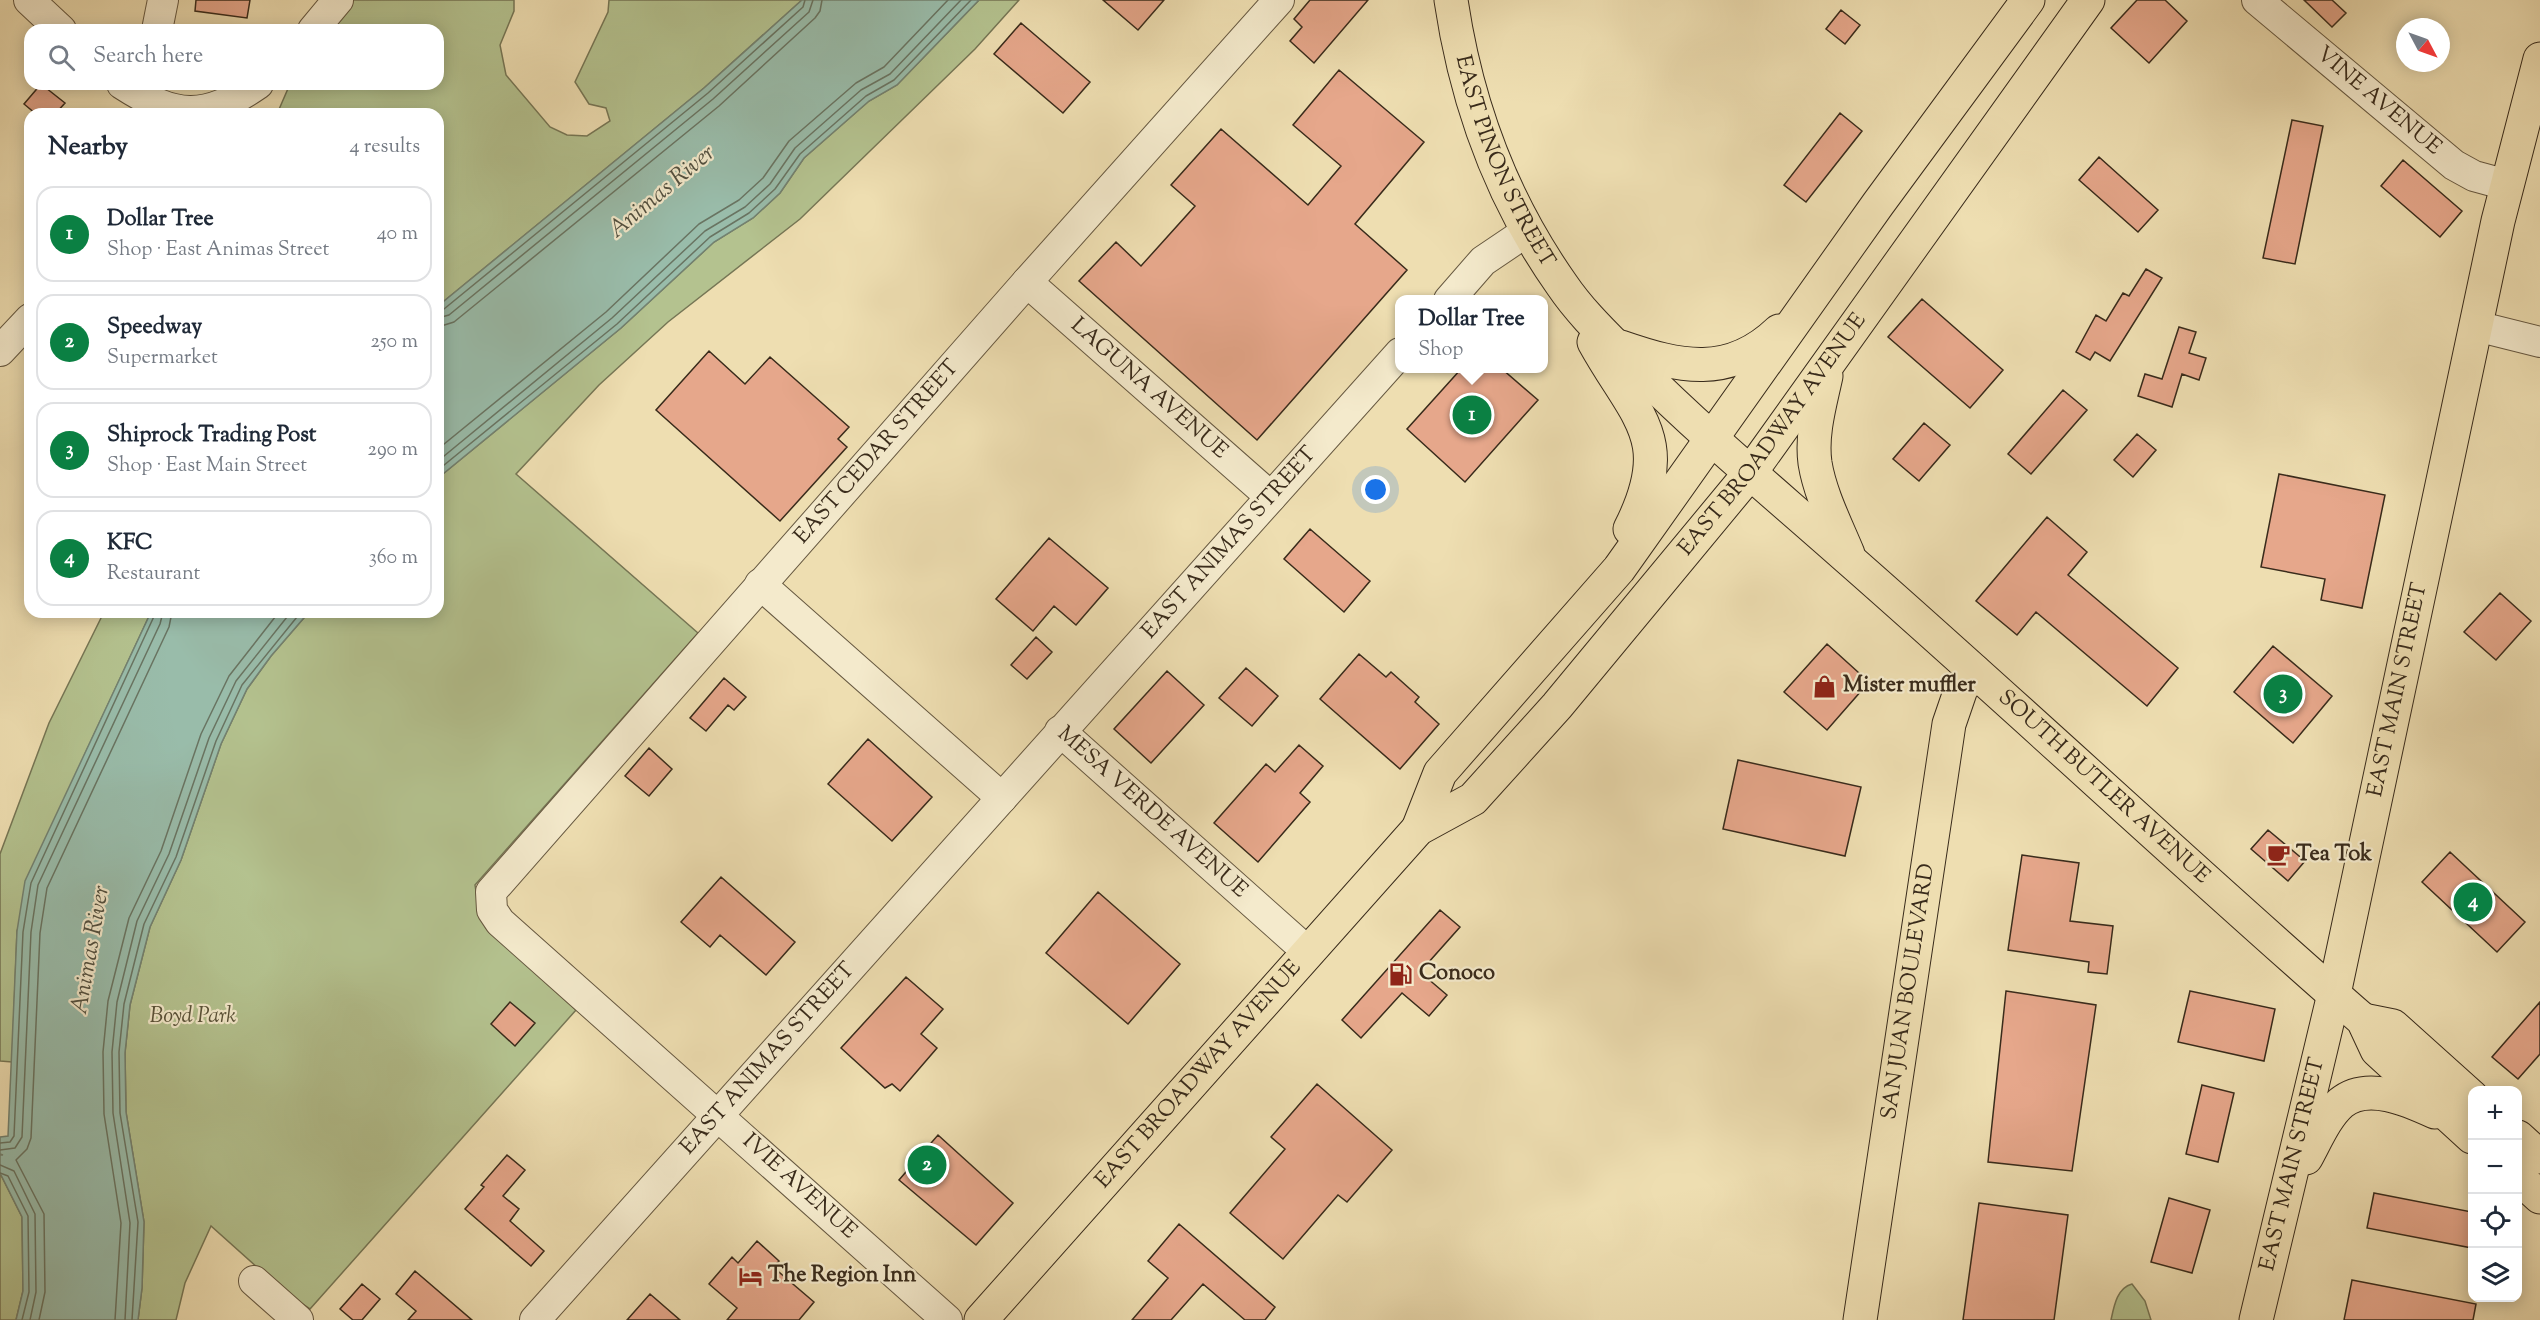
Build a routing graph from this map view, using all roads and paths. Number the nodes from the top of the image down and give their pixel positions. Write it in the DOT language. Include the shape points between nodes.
graph roads {
  1 [pos="29,0"];
  2 [pos="163,0"];
  3 [pos="338,0"];
  4 [pos="1279,0"];
  5 [pos="1451,0"];
  6 [pos="2028,0"];
  7 [pos="2088,0"];
  8 [pos="2257,0"];
  9 [pos="55,24"];
  10 [pos="158,24"];
  11 [pos="317,24"];
  12 [pos="2540,59"];
  13 [pos="249,90"];
  14 [pos="134,94"];
  15 [pos="170,108"];
  16 [pos="205,108"];
  17 [pos="2507,185"];
  18 [pos="1526,232"];
  19 [pos="1027,282"];
  20 [pos="1564,288"];
  21 [pos="1453,295"];
  22 [pos="1810,300"];
  23 [pos="24,326"];
  24 [pos="2476,326"];
  25 [pos="2540,342"];
  26 [pos="1614,345"];
  27 [pos="0,351"];
  28 [pos="1395,359"];
  29 [pos="1829,362"];
  30 [pos="1710,440"];
  31 [pos="1750,473"];
  32 [pos="1271,497"];
  33 [pos="1851,561"];
  34 [pos="760,585"];
  35 [pos="1595,598"];
  36 [pos="1974,671"];
  37 [pos="1060,731"];
  38 [pos="1002,798"];
  39 [pos="1418,829"];
  40 [pos="492,910"];
  41 [pos="1308,952"];
  42 [pos="2334,994"];
  43 [pos="719,1114"];
  44 [pos="2467,1118"];
  45 [pos="2520,1140"];
  46 [pos="2540,1157"];
  47 [pos="2522,1181"];
  48 [pos="2288,1188"];
  49 [pos="2540,1197"];
  50 [pos="254,1281"];
  51 [pos="298,1320"];
  52 [pos="535,1320"];
  53 [pos="948,1320"];
  54 [pos="981,1320"];
  55 [pos="1860,1320"];
  56 [pos="2256,1320"];
  1 -- 9 [label="street"];
  2 -- 10 [label="street"];
  3 -- 11 [label="street"];
  4 -- 19 [label="street, EAST CEDAR STREET"];
  5 -- 18 [label="main road, EAST PINON STREET" via="1467,85 1505,190"];
  6 -- 22 [label="main road, EAST BROADWAY AVENUE"];
  7 -- 29 [label="main road, EAST BROADWAY AVENUE"];
  8 -- 17 [label="street, VINE AVENUE" via="2454,165 2474,176"];
  12 -- 17 [label="main road, EAST MAIN STREET"];
  13 -- 16 [label="street"];
  14 -- 15 [label="street"];
  17 -- 24 [label="main road, EAST MAIN STREET"];
  18 -- 20 [label="main road, EAST PINON STREET"];
  18 -- 21 [label="street" via="1483,261"];
  19 -- 32 [label="street, LAGUNA AVENUE"];
  19 -- 34 [label="street, EAST CEDAR STREET"];
  20 -- 26 [label="main road, EAST PINON STREET"];
  20 -- 35 [label="main road" via="1641,419 1652,461 1648,489"];
  22 -- 26 [label="main road" via="1767,342 1726,362 1686,366"];
  22 -- 30 [label="main road, EAST BROADWAY AVENUE"];
  23 -- 27 [label="street"];
  24 -- 25 [label="street"];
  24 -- 42 [label="main road, EAST MAIN STREET"];
  26 -- 30 [label="main road, EAST PINON STREET"];
  28 -- 32 [label="street, EAST ANIMAS STREET"];
  29 -- 31 [label="main road, EAST BROADWAY AVENUE"];
  29 -- 33 [label="main road" via="1815,428 1815,463"];
  30 -- 31 [label="main road, SOUTH BUTLER AVENUE"];
  30 -- 35 [label="main road, EAST BROADWAY AVENUE"];
  31 -- 33 [label="main road, SOUTH BUTLER AVENUE"];
  31 -- 39 [label="main road, EAST BROADWAY AVENUE" via="1557,706 1473,799"];
  32 -- 37 [label="street, EAST ANIMAS STREET"];
  33 -- 36 [label="main road, SOUTH BUTLER AVENUE"];
  34 -- 38 [label="street"];
  34 -- 40 [label="street, EAST CEDAR STREET" via="496,885 490,898"];
  35 -- 39 [label="main road, EAST BROADWAY AVENUE" via="1440,773"];
  36 -- 42 [label="main road, SOUTH BUTLER AVENUE"];
  36 -- 55 [label="main road, SAN JUAN BOULEVARD" via="1961,689 1949,724"];
  37 -- 38 [label="street, MESA VERDE AVENUE"];
  37 -- 41 [label="street, MESA VERDE AVENUE"];
  38 -- 43 [label="street, EAST ANIMAS STREET"];
  39 -- 41 [label="main road, EAST BROADWAY AVENUE"];
  40 -- 43 [label="street, IVIE AVENUE" via="500,922"];
  41 -- 54 [label="main road, EAST BROADWAY AVENUE"];
  42 -- 44 [label="main road, SOUTH BUTLER AVENUE" via="2363,1020 2377,1050"];
  42 -- 48 [label="main road, EAST MAIN STREET"];
  43 -- 52 [label="street, EAST ANIMAS STREET"];
  43 -- 53 [label="street, IVIE AVENUE"];
  44 -- 48 [label="main road" via="2394,1096 2355,1096 2342,1102 2331,1115"];
  45 -- 46 [label="main road"];
  47 -- 49 [label="main road"];
  48 -- 56 [label="main road, EAST MAIN STREET"];
  50 -- 51 [label="street"];
}
